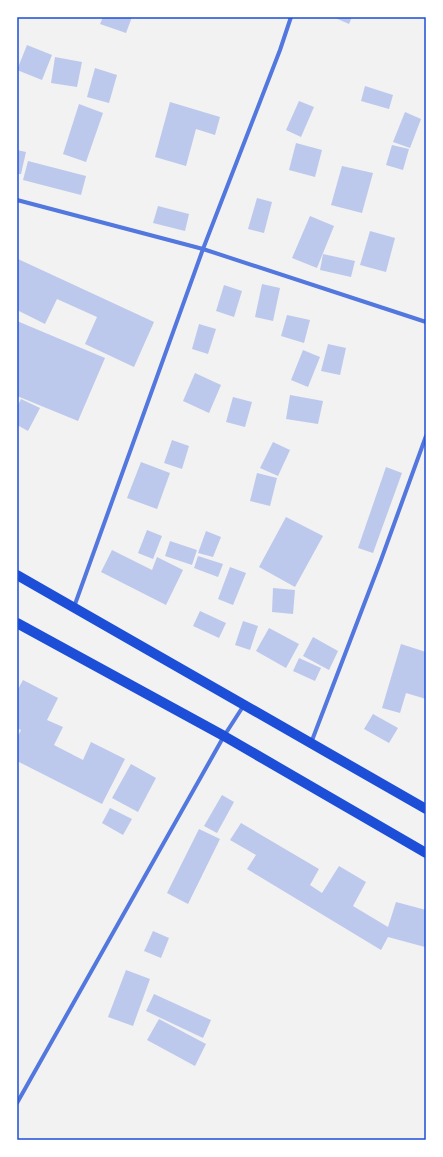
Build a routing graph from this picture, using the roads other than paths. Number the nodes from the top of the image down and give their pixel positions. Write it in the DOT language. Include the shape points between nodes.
graph roads {
  1 [pos="291,17"];
  2 [pos="17,200"];
  3 [pos="203,249"];
  4 [pos="426,322"];
  5 [pos="426,436"];
  6 [pos="17,575"];
  7 [pos="74,607"];
  8 [pos="17,623"];
  9 [pos="244,704"];
  10 [pos="224,736"];
  11 [pos="311,744"];
  12 [pos="426,809"];
  13 [pos="426,853"];
  14 [pos="17,1103"];
  1 -- 3 [label="street"];
  2 -- 3 [label="street"];
  3 -- 4 [label="street"];
  3 -- 7 [label="street"];
  5 -- 11 [label="street"];
  6 -- 7 [label="main road"];
  7 -- 9 [label="main road"];
  8 -- 10 [label="main road"];
  9 -- 10 [label="street"];
  9 -- 11 [label="main road"];
  10 -- 13 [label="main road"];
  10 -- 14 [label="street"];
  11 -- 12 [label="main road"];
}
